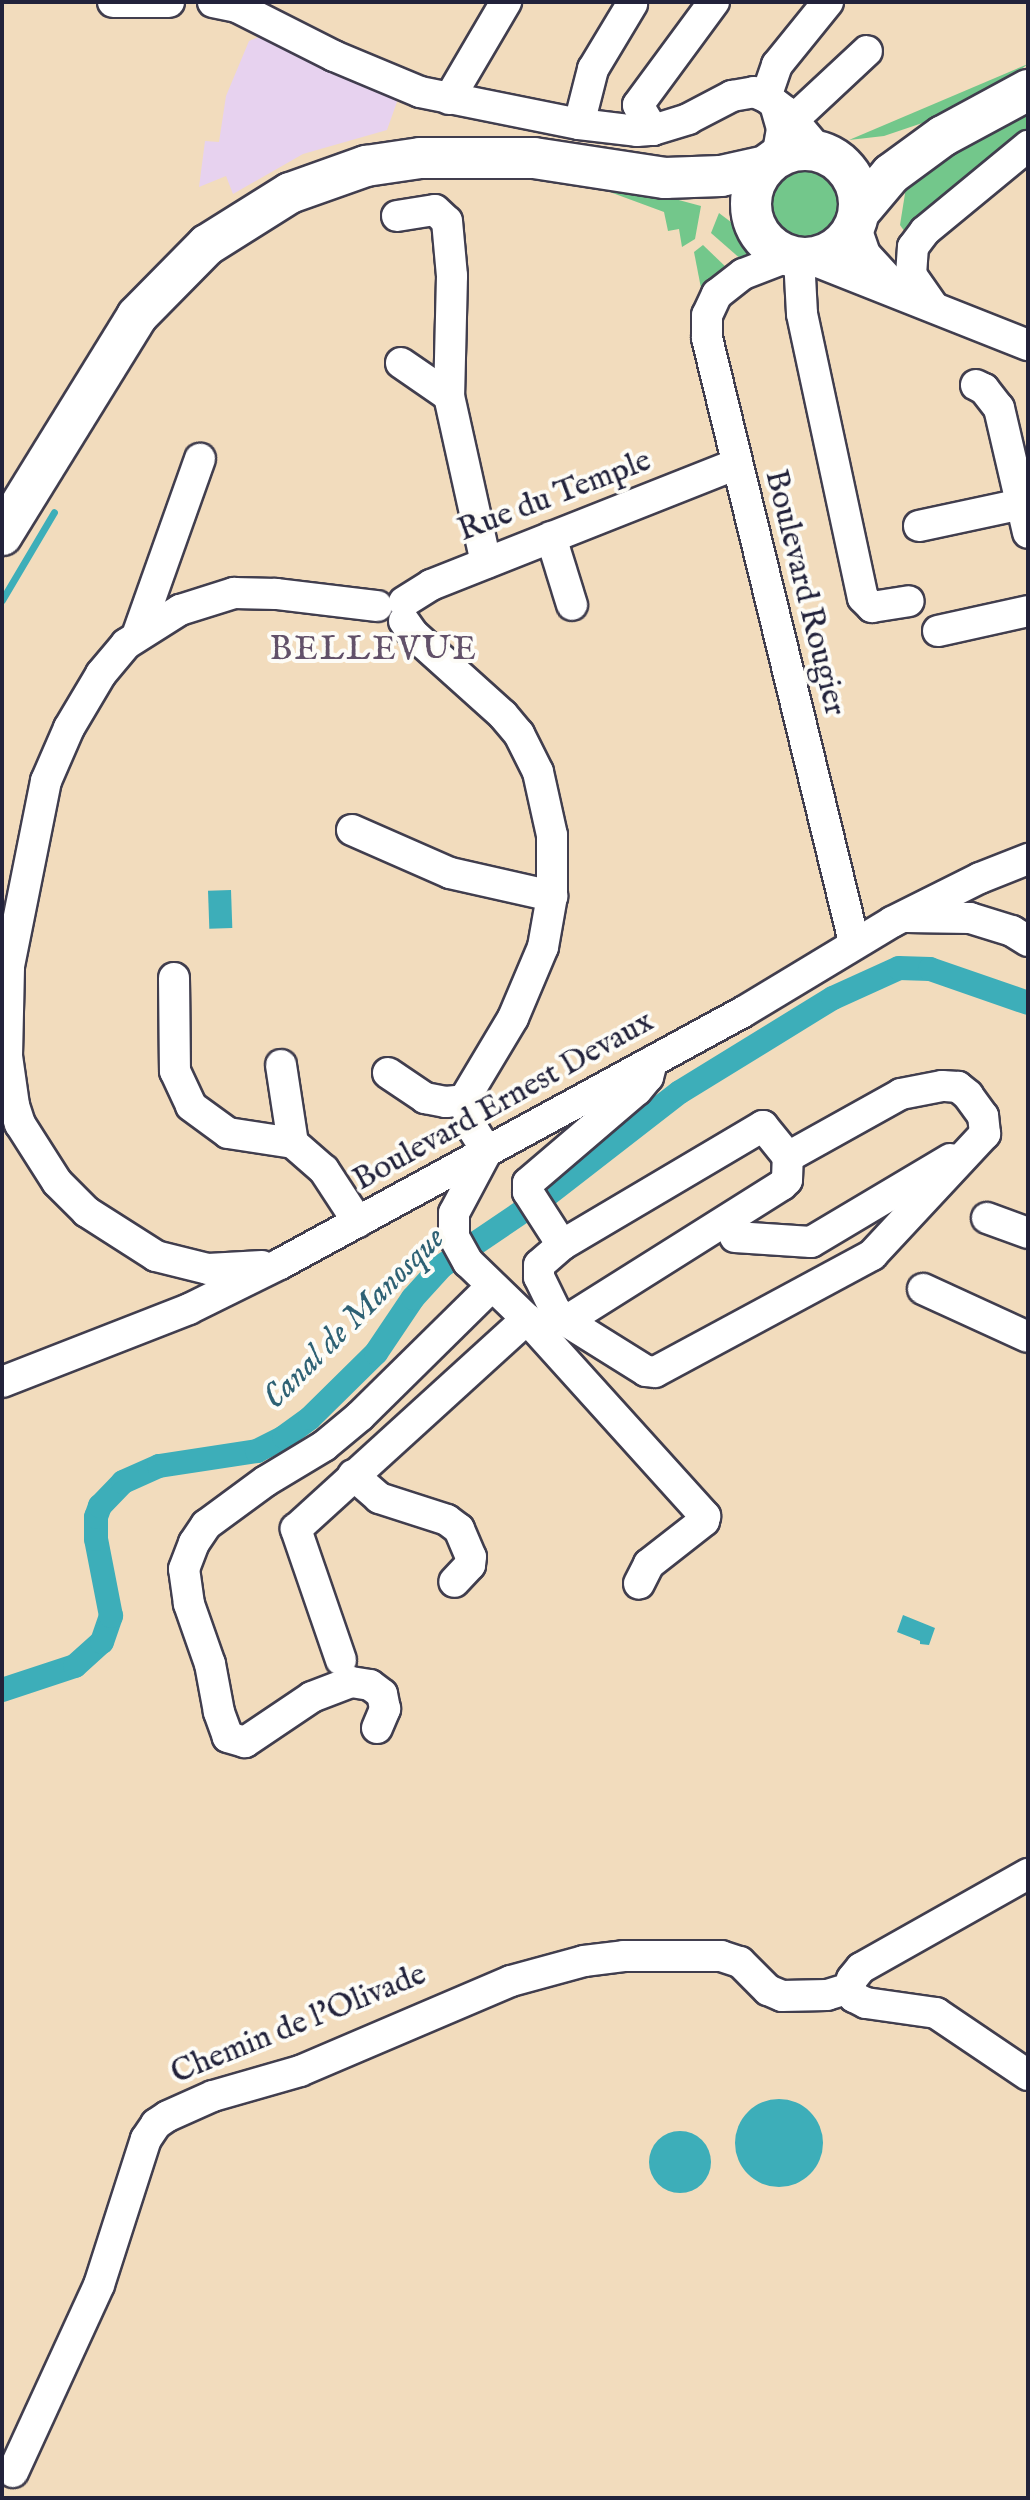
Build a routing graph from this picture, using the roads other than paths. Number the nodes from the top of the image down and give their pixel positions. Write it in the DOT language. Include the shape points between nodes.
graph roads {
  1 [pos="113,2"];
  2 [pos="169,2"];
  3 [pos="506,2"];
  4 [pos="714,2"];
  5 [pos="828,2"];
  6 [pos="230,4"];
  7 [pos="632,4"];
  8 [pos="867,51"];
  9 [pos="1028,90"];
  10 [pos="449,99"];
  11 [pos="1028,101"];
  12 [pos="778,107"];
  13 [pos="986,115"];
  14 [pos="579,124"];
  15 [pos="653,130"];
  16 [pos="943,136"];
  17 [pos="1028,146"];
  18 [pos="826,154"];
  19 [pos="771,161"];
  20 [pos="665,178"];
  21 [pos="397,216"];
  22 [pos="857,218"];
  23 [pos="781,249"];
  24 [pos="901,292"];
  25 [pos="933,306"];
  26 [pos="1028,345"];
  27 [pos="401,363"];
  28 [pos="800,381"];
  29 [pos="976,385"];
  30 [pos="449,396"];
  31 [pos="200,459"];
  32 [pos="736,464"];
  33 [pos="1025,518"];
  34 [pos="919,526"];
  35 [pos="2,535"];
  36 [pos="551,537"];
  37 [pos="486,563"];
  38 [pos="909,601"];
  39 [pos="572,605"];
  40 [pos="395,610"];
  41 [pos="1028,611"];
  42 [pos="938,631"];
  43 [pos="138,633"];
  44 [pos="352,830"];
  45 [pos="1025,857"];
  46 [pos="552,896"];
  47 [pos="900,918"];
  48 [pos="1028,941"];
  49 [pos="854,942"];
  50 [pos="174,978"];
  51 [pos="652,1062"];
  52 [pos="281,1065"];
  53 [pos="388,1073"];
  54 [pos="464,1100"];
  55 [pos="983,1139"];
  56 [pos="293,1143"];
  57 [pos="487,1151"];
  58 [pos="788,1157"];
  59 [pos="987,1218"];
  60 [pos="358,1222"];
  61 [pos="1028,1233"];
  62 [pos="735,1237"];
  63 [pos="562,1245"];
  64 [pos="280,1264"];
  65 [pos="492,1286"];
  66 [pos="923,1289"];
  67 [pos="527,1319"];
  68 [pos="566,1321"];
  69 [pos="1028,1337"];
  70 [pos="2,1382"];
  71 [pos="353,1475"];
  72 [pos="454,1582"];
  73 [pos="639,1584"];
  74 [pos="341,1660"];
  75 [pos="377,1728"];
  76 [pos="1028,1874"];
  77 [pos="838,1992"];
  78 [pos="1028,2075"];
  79 [pos="13,2472"];
  1 -- 2 [label="street"];
  3 -- 10 [label="street"];
  4 -- 15 [label="street" via="638,105"];
  5 -- 12 [label="street" via="777,65"];
  6 -- 10 [label="street" via="334,56"];
  7 -- 14 [label="street" via="593,69"];
  8 -- 12 [label="street"];
  9 -- 13 [label="main road"];
  10 -- 14 [label="street"];
  11 -- 13 [label="street"];
  12 -- 15 [label="street" via="748,92"];
  12 -- 18 [label="street"];
  12 -- 19 [label="street" via="782,129"];
  13 -- 16 [label="main road"];
  14 -- 15 [label="street"];
  16 -- 18 [label="main road"];
  16 -- 22 [label="main road" via="891,174"];
  17 -- 25 [label="street" via="925,231 913,247 911,275"];
  18 -- 19 [label="main road" via="791,151"];
  18 -- 22 [label="main road" via="854,180"];
  19 -- 20 [label="main road" via="721,176"];
  19 -- 23 [label="main road" via="752,191"];
  20 -- 23 [label="main road"];
  20 -- 35 [label="main road" via="534,158 471,155 366,166 290,193 207,245 137,316"];
  21 -- 30 [label="street" via="435,210 447,221 452,276"];
  22 -- 23 [label="main road" via="836,248"];
  22 -- 24 [label="street" via="872,265"];
  23 -- 24 [label="street"];
  23 -- 28 [label="street"];
  23 -- 32 [label="street, Boulevard Rougier" via="756,258 717,294 706,322"];
  23 -- 38 [label="street" via="802,314 863,598 872,607"];
  24 -- 25 [label="street"];
  25 -- 26 [label="street"];
  27 -- 30 [label="street"];
  29 -- 33 [label="street" via="999,408"];
  30 -- 37 [label="street"];
  31 -- 43 [label="street"];
  32 -- 36 [label="street, Rue du Temple"];
  32 -- 49 [label="street, Boulevard Rougier"];
  33 -- 34 [label="street"];
  36 -- 37 [label="street, Rue du Temple"];
  36 -- 39 [label="street"];
  37 -- 40 [label="street, Rue du Temple" via="431,585"];
  40 -- 43 [label="street" via="234,593 180,610"];
  40 -- 46 [label="street" via="413,634 503,715 533,759 552,835"];
  41 -- 42 [label="street"];
  43 -- 64 [label="street" via="101,674 46,781 9,966 7,1056 14,1105 20,1124 57,1182 87,1212 140,1248 208,1269"];
  44 -- 46 [label="street" via="450,873"];
  45 -- 47 [label="street, Boulevard Ernest Devaux"];
  46 -- 54 [label="street" via="543,947 526,991"];
  47 -- 48 [label="street" via="970,918"];
  47 -- 49 [label="street, Boulevard Ernest Devaux"];
  49 -- 51 [label="street, Boulevard Ernest Devaux"];
  50 -- 56 [label="street" via="175,1071 191,1106 228,1133"];
  51 -- 57 [label="street, Boulevard Ernest Devaux"];
  51 -- 63 [label="street" via="637,1090 528,1183"];
  52 -- 56 [label="street"];
  53 -- 54 [label="street" via="425,1098"];
  54 -- 57 [label="street"];
  55 -- 58 [label="street" via="986,1124 968,1095 958,1087 932,1087 901,1094"];
  55 -- 62 [label="street" via="811,1242"];
  55 -- 68 [label="street" via="872,1255 664,1370 646,1371"];
  56 -- 60 [label="street" via="324,1170"];
  57 -- 60 [label="street, Boulevard Ernest Devaux"];
  57 -- 65 [label="street" via="454,1213 462,1254"];
  58 -- 63 [label="street" via="768,1128 757,1128"];
  58 -- 68 [label="street" via="782,1185"];
  59 -- 61 [label="street"];
  60 -- 64 [label="street, Boulevard Ernest Devaux"];
  63 -- 68 [label="street" via="543,1258 538,1271 555,1310"];
  64 -- 70 [label="street, Boulevard Ernest Devaux" via="189,1309"];
  65 -- 67 [label="street"];
  65 -- 75 [label="street" via="360,1416 206,1525 184,1569 189,1604 228,1737 239,1743 252,1739 320,1693 351,1682 370,1685 382,1694 385,1709"];
  66 -- 69 [label="street"];
  67 -- 71 [label="street"];
  67 -- 73 [label="street" via="705,1516 649,1564"];
  71 -- 72 [label="street" via="379,1498 447,1520 459,1529 471,1557"];
  71 -- 74 [label="street" via="296,1529"];
  76 -- 77 [label="street" via="861,1968"];
  77 -- 78 [label="street" via="866,2003 921,2008 942,2016"];
  77 -- 79 [label="street, Chemin de l'Olivade" via="782,1996 768,1990 740,1962 721,1956 584,1961 511,1981 300,2071 213,2096 168,2116 146,2139 99,2285"];
}
